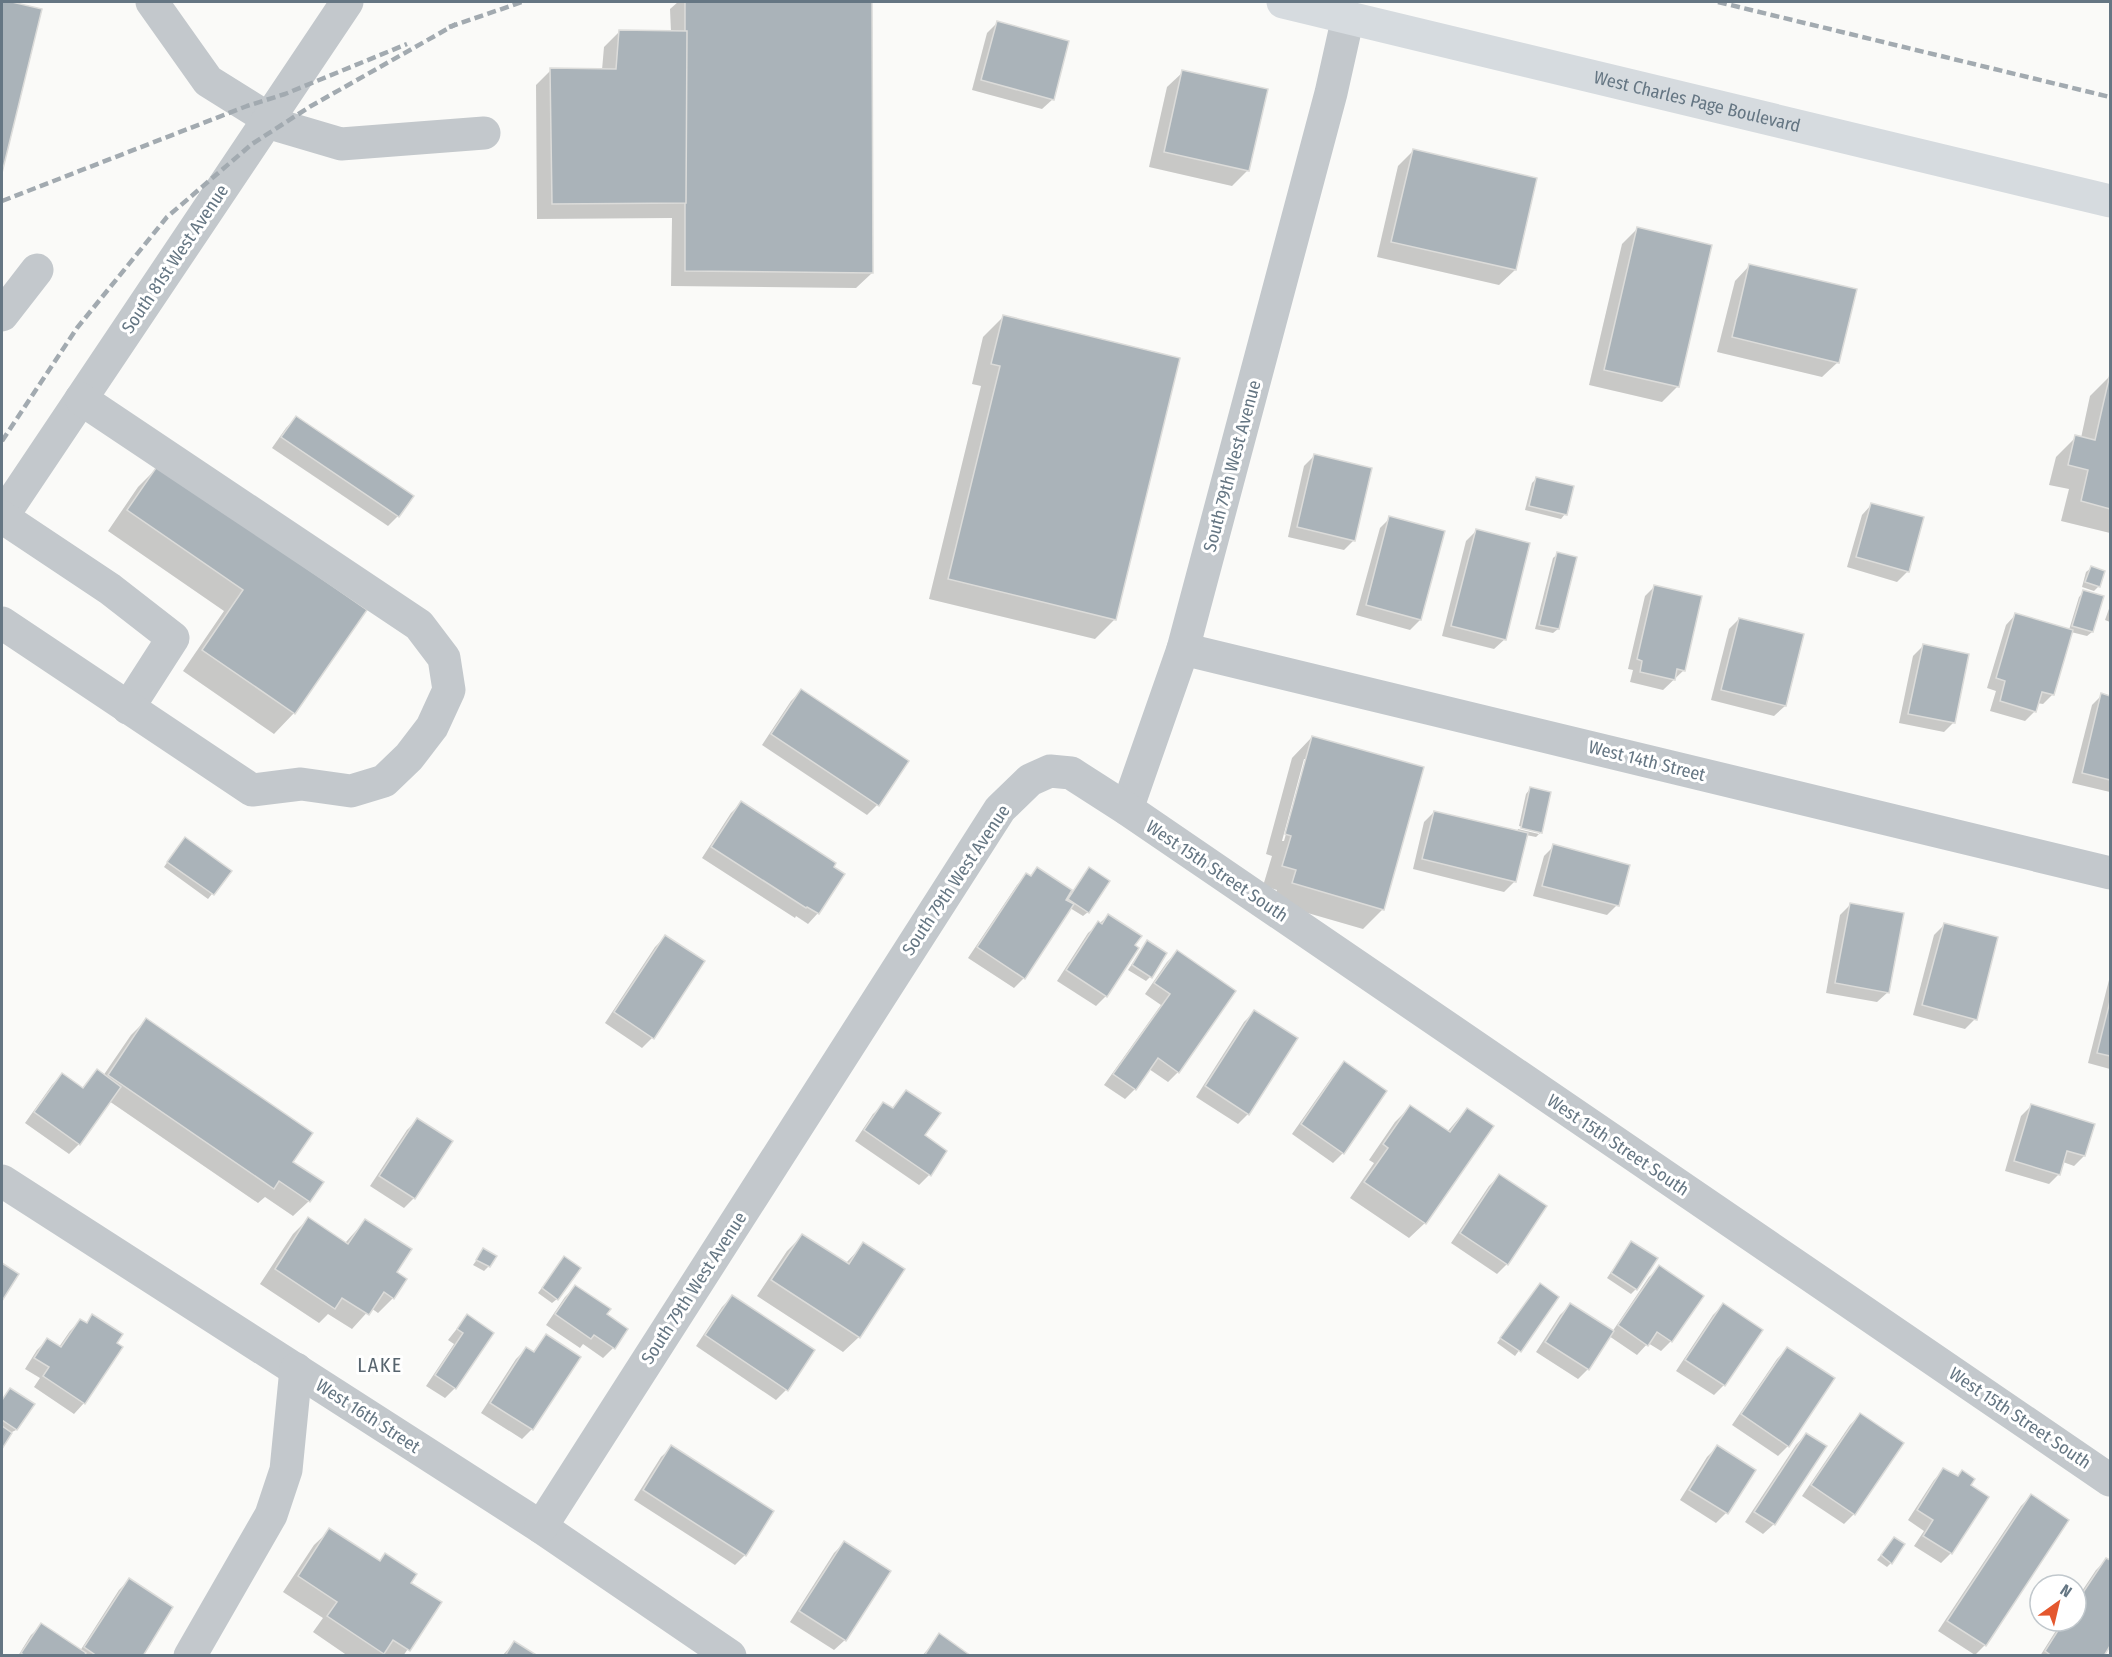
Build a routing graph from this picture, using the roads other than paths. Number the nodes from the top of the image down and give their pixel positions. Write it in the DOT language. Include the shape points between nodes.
graph roads {
  1 [pos="152,2"];
  2 [pos="347,2"];
  3 [pos="1283,2"];
  4 [pos="1348,17"];
  5 [pos="269,118"];
  6 [pos="484,133"];
  7 [pos="2110,201"];
  8 [pos="36,270"];
  9 [pos="2,315"];
  10 [pos="81,399"];
  11 [pos="2,517"];
  12 [pos="2,623"];
  13 [pos="1184,649"];
  14 [pos="129,708"];
  15 [pos="1127,809"];
  16 [pos="2110,873"];
  17 [pos="2,1180"];
  18 [pos="296,1369"];
  19 [pos="2110,1480"];
  20 [pos="541,1527"];
  21 [pos="190,1656"];
  22 [pos="730,1656"];
  1 -- 5 [label="street" via="208,81"];
  2 -- 5 [label="street, South 81st West Avenue"];
  3 -- 4 [label="main road, West Charles Page Boulevard"];
  4 -- 7 [label="main road, West Charles Page Boulevard"];
  4 -- 13 [label="street, South 79th West Avenue"];
  5 -- 6 [label="street" via="280,126 341,144"];
  5 -- 10 [label="street, South 81st West Avenue"];
  8 -- 9 [label="street"];
  10 -- 11 [label="street, South 81st West Avenue"];
  10 -- 14 [label="street" via="419,625 444,658 449,690 432,727 409,757 384,781 351,790 302,784 252,790"];
  11 -- 14 [label="street" via="110,589 173,638"];
  12 -- 14 [label="street"];
  13 -- 15 [label="street, South 79th West Avenue"];
  13 -- 16 [label="street, West 14th Street"];
  15 -- 19 [label="street, West 15th Street South"];
  15 -- 20 [label="street, South 79th West Avenue" via="1071,772 1050,771 1030,780 1000,809"];
  17 -- 18 [label="street, West 16th Street"];
  18 -- 20 [label="street, West 16th Street"];
  18 -- 21 [label="street" via="286,1470 271,1515"];
  20 -- 22 [label="street, West 16th Street"];
}
